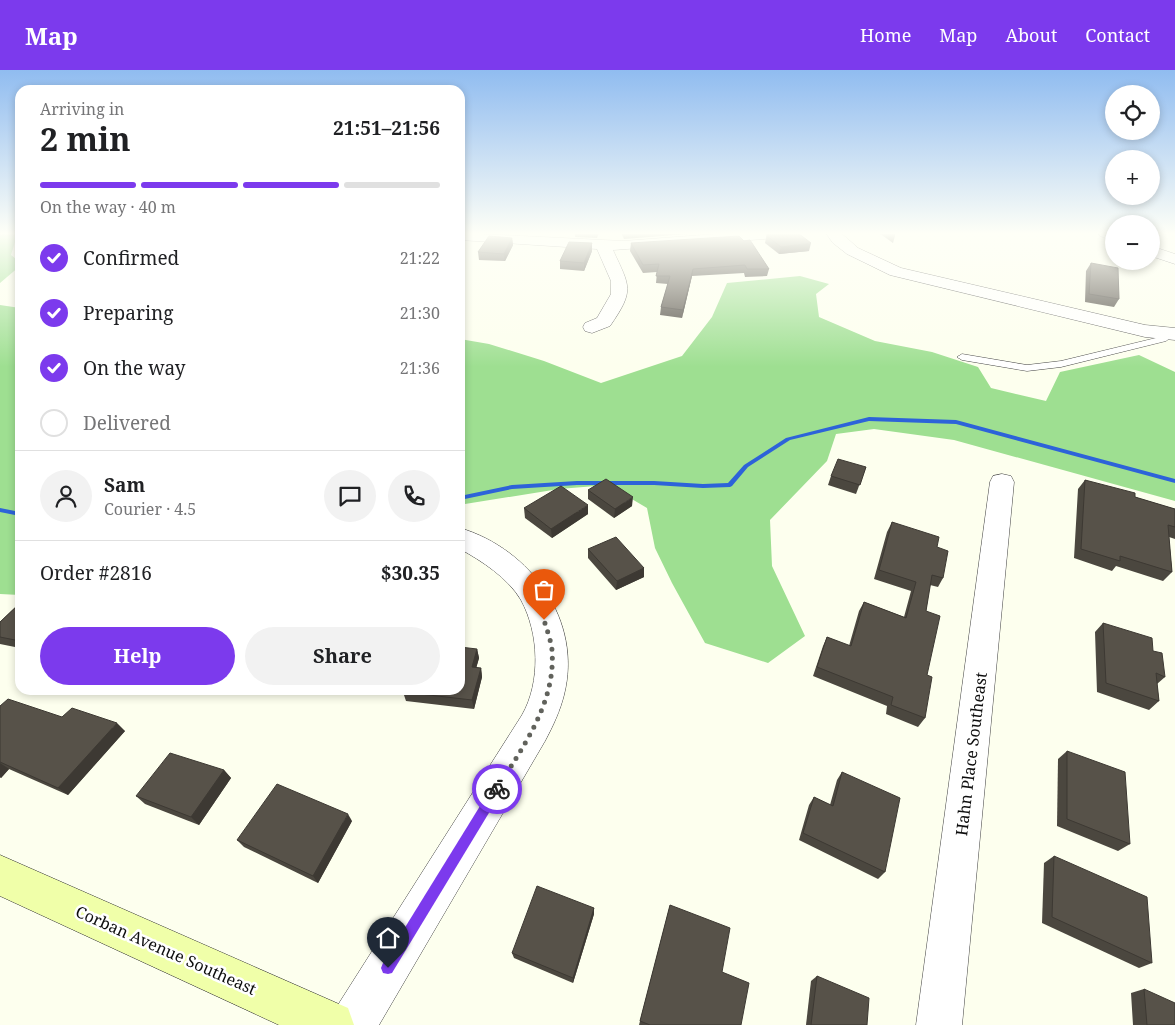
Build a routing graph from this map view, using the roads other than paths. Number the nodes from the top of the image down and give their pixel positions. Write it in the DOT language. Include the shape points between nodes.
graph roads {
  1 [pos="618,278"];
  2 [pos="919,278"];
  3 [pos="592,327"];
  4 [pos="1173,334"];
  5 [pos="962,357"];
  6 [pos="1002,482"];
  7 [pos="465,541"];
  8 [pos="3,883"];
  9 [pos="331,1025"];
  10 [pos="353,1025"];
  11 [pos="940,1025"];
  1 -- 3 [label="street" via="620,294 604,322"];
  2 -- 4 [label="street" via="1145,331"];
  4 -- 5 [label="lane" via="1061,364 1027,368"];
  6 -- 11 [label="street, Hahn Place Southeast"];
  7 -- 10 [label="street" via="514,572 533,594 552,649 551,678 544,707 528,737"];
  8 -- 9 [label="main road, Corban Avenue Southeast"];
}
